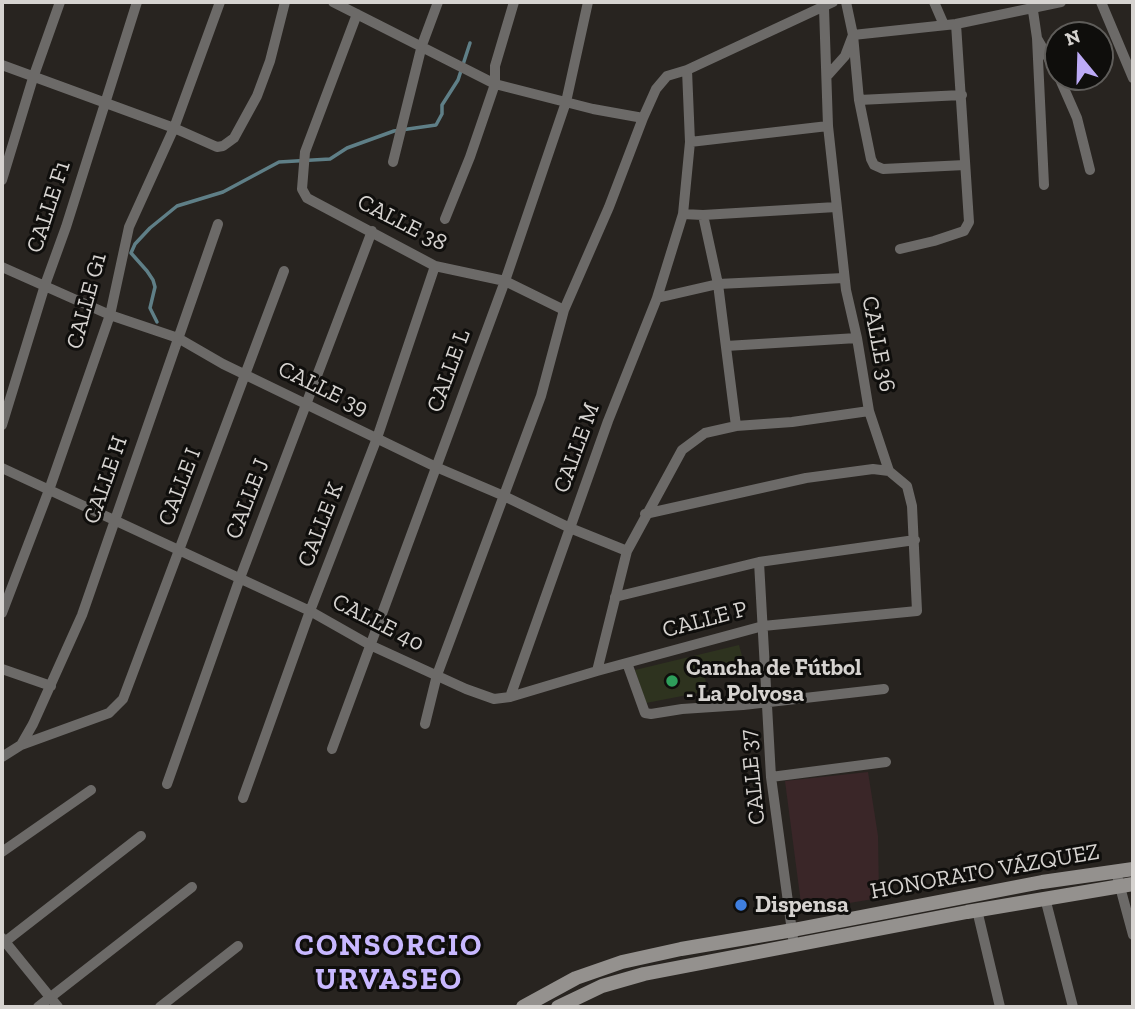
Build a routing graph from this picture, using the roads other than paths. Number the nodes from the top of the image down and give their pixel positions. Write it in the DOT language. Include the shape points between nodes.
graph roads {
  1 [pos="60,2"];
  2 [pos="137,2"];
  3 [pos="220,2"];
  4 [pos="285,2"];
  5 [pos="333,2"];
  6 [pos="438,2"];
  7 [pos="514,2"];
  8 [pos="588,2"];
  9 [pos="846,2"];
  10 [pos="934,2"];
  11 [pos="1061,2"];
  12 [pos="1101,2"];
  13 [pos="829,5"];
  14 [pos="1032,5"];
  15 [pos="353,8"];
  16 [pos="950,24"];
  17 [pos="853,35"];
  18 [pos="1037,38"];
  19 [pos="422,45"];
  20 [pos="1044,50"];
  21 [pos="2,65"];
  22 [pos="687,71"];
  23 [pos="828,75"];
  24 [pos="33,78"];
  25 [pos="1133,78"];
  26 [pos="495,84"];
  27 [pos="1065,91"];
  28 [pos="962,95"];
  29 [pos="859,100"];
  30 [pos="566,102"];
  31 [pos="104,103"];
  32 [pos="643,118"];
  33 [pos="828,126"];
  34 [pos="174,128"];
  35 [pos="690,142"];
  36 [pos="393,162"];
  37 [pos="965,165"];
  38 [pos="1090,170"];
  39 [pos="2,180"];
  40 [pos="1044,185"];
  41 [pos="836,207"];
  42 [pos="683,214"];
  43 [pos="703,215"];
  44 [pos="445,219"];
  45 [pos="218,224"];
  46 [pos="372,232"];
  47 [pos="900,249"];
  48 [pos="435,266"];
  49 [pos="2,267"];
  50 [pos="284,271"];
  51 [pos="844,278"];
  52 [pos="505,281"];
  53 [pos="718,284"];
  54 [pos="44,285"];
  55 [pos="657,298"];
  56 [pos="564,310"];
  57 [pos="110,316"];
  58 [pos="178,338"];
  59 [pos="857,338"];
  60 [pos="726,346"];
  61 [pos="245,375"];
  62 [pos="307,405"];
  63 [pos="869,411"];
  64 [pos="2,425"];
  65 [pos="736,426"];
  66 [pos="377,438"];
  67 [pos="436,467"];
  68 [pos="2,468"];
  69 [pos="890,471"];
  70 [pos="49,490"];
  71 [pos="504,496"];
  72 [pos="645,514"];
  73 [pos="114,520"];
  74 [pos="570,528"];
  75 [pos="915,540"];
  76 [pos="178,550"];
  77 [pos="627,551"];
  78 [pos="759,562"];
  79 [pos="240,578"];
  80 [pos="615,597"];
  81 [pos="310,611"];
  82 [pos="917,611"];
  83 [pos="2,613"];
  84 [pos="763,626"];
  85 [pos="370,645"];
  86 [pos="627,663"];
  87 [pos="2,669"];
  88 [pos="597,671"];
  89 [pos="437,676"];
  90 [pos="51,686"];
  91 [pos="884,689"];
  92 [pos="510,697"];
  93 [pos="767,701"];
  94 [pos="425,724"];
  95 [pos="21,745"];
  96 [pos="332,749"];
  97 [pos="2,757"];
  98 [pos="886,762"];
  99 [pos="771,777"];
  100 [pos="167,784"];
  101 [pos="91,790"];
  102 [pos="243,798"];
  103 [pos="141,836"];
  104 [pos="2,852"];
  105 [pos="1133,869"];
  106 [pos="1116,872"];
  107 [pos="1126,885"];
  108 [pos="192,887"];
  109 [pos="965,896"];
  110 [pos="1045,898"];
  111 [pos="972,911"];
  112 [pos="793,930"];
  113 [pos="1133,935"];
  114 [pos="3,941"];
  115 [pos="238,946"];
  116 [pos="794,946"];
  117 [pos="50,997"];
  118 [pos="38,1007"];
  119 [pos="58,1007"];
  120 [pos="160,1007"];
  121 [pos="523,1007"];
  122 [pos="558,1007"];
  123 [pos="1000,1007"];
  124 [pos="1073,1007"];
  1 -- 24 [label="street"];
  2 -- 31 [label="street, CALLE F1"];
  3 -- 34 [label="street, CALLE G1"];
  4 -- 34 [label="street" via="257,96 234,138 217,147"];
  5 -- 15 [label="street"];
  6 -- 19 [label="street"];
  7 -- 26 [label="street" via="495,66"];
  8 -- 30 [label="street, CALLE L"];
  9 -- 17 [label="street"];
  10 -- 16 [label="street"];
  11 -- 14 [label="street"];
  12 -- 25 [label="street"];
  13 -- 22 [label="street"];
  13 -- 23 [label="street, CALLE 36"];
  14 -- 16 [label="street"];
  14 -- 18 [label="street"];
  15 -- 19 [label="street"];
  15 -- 46 [label="street, CALLE 38" via="305,152 302,189 307,198"];
  16 -- 17 [label="street"];
  16 -- 28 [label="street"];
  17 -- 23 [label="street" via="845,56"];
  17 -- 29 [label="street"];
  18 -- 20 [label="street"];
  18 -- 40 [label="street"];
  19 -- 26 [label="street"];
  19 -- 36 [label="street"];
  21 -- 24 [label="street"];
  22 -- 32 [label="street" via="667,76"];
  22 -- 35 [label="street, CALLE M"];
  23 -- 33 [label="street, CALLE 36"];
  24 -- 31 [label="street"];
  24 -- 39 [label="street"];
  26 -- 30 [label="street"];
  26 -- 44 [label="street"];
  27 -- 38 [label="street"];
  28 -- 29 [label="street"];
  28 -- 37 [label="street"];
  29 -- 37 [label="street" via="874,165 883,169"];
  30 -- 32 [label="street"];
  30 -- 52 [label="street, CALLE L"];
  31 -- 34 [label="street"];
  31 -- 54 [label="street, CALLE F1"];
  32 -- 56 [label="street"];
  33 -- 35 [label="street"];
  33 -- 41 [label="street, CALLE 36"];
  34 -- 57 [label="street, CALLE G1" via="129,227"];
  35 -- 42 [label="street, CALLE M"];
  37 -- 47 [label="street" via="969,222 964,231"];
  41 -- 43 [label="street"];
  41 -- 51 [label="street, CALLE 36"];
  42 -- 43 [label="street"];
  42 -- 55 [label="street, CALLE M"];
  43 -- 53 [label="street"];
  45 -- 58 [label="street, CALLE H"];
  46 -- 48 [label="street, CALLE 38"];
  46 -- 62 [label="street, CALLE J"];
  48 -- 52 [label="street, CALLE 38"];
  48 -- 66 [label="street, CALLE K"];
  49 -- 54 [label="street, CALLE 39"];
  50 -- 61 [label="street, CALLE I"];
  51 -- 53 [label="street"];
  51 -- 59 [label="street, CALLE 36"];
  52 -- 56 [label="street, CALLE 38"];
  52 -- 67 [label="street, CALLE L"];
  53 -- 55 [label="street"];
  53 -- 60 [label="street"];
  54 -- 57 [label="street, CALLE 39"];
  54 -- 64 [label="street, CALLE F1"];
  55 -- 74 [label="street, CALLE M"];
  56 -- 71 [label="street" via="541,396"];
  57 -- 58 [label="street, CALLE 39"];
  57 -- 70 [label="street, CALLE G1"];
  58 -- 61 [label="street, CALLE 39"];
  58 -- 73 [label="street, CALLE H"];
  59 -- 60 [label="street"];
  59 -- 63 [label="street, CALLE 36"];
  60 -- 65 [label="street"];
  61 -- 62 [label="street, CALLE 39"];
  61 -- 76 [label="street, CALLE I"];
  62 -- 66 [label="street, CALLE 39"];
  62 -- 79 [label="street, CALLE J"];
  63 -- 65 [label="street"];
  63 -- 69 [label="street, CALLE 36"];
  65 -- 72 [label="street" via="705,433 682,450"];
  66 -- 67 [label="street, CALLE 39"];
  66 -- 81 [label="street, CALLE K"];
  67 -- 71 [label="street, CALLE 39"];
  67 -- 85 [label="street, CALLE L"];
  68 -- 70 [label="street, CALLE 40"];
  69 -- 72 [label="street" via="806,478"];
  69 -- 75 [label="street, CALLE 36" via="906,486"];
  70 -- 73 [label="street, CALLE 40"];
  70 -- 83 [label="street, CALLE G1"];
  71 -- 74 [label="street, CALLE 39"];
  71 -- 89 [label="street"];
  72 -- 77 [label="street"];
  73 -- 76 [label="street, CALLE 40"];
  73 -- 90 [label="street, CALLE H" via="82,615"];
  74 -- 77 [label="street, CALLE 39"];
  74 -- 92 [label="street, CALLE M"];
  75 -- 78 [label="street"];
  75 -- 82 [label="street, CALLE 36"];
  76 -- 79 [label="street, CALLE 40"];
  76 -- 95 [label="street, CALLE I" via="123,699 109,713"];
  77 -- 80 [label="street"];
  78 -- 80 [label="street"];
  78 -- 84 [label="street, CALLE 37"];
  79 -- 81 [label="street, CALLE 40"];
  79 -- 100 [label="street, CALLE J"];
  80 -- 88 [label="street"];
  81 -- 85 [label="street, CALLE 40"];
  81 -- 102 [label="street, CALLE K"];
  82 -- 84 [label="street, CALLE P"];
  84 -- 86 [label="street, CALLE P"];
  84 -- 93 [label="street, CALLE 37"];
  85 -- 89 [label="street, CALLE 40"];
  85 -- 96 [label="street, CALLE L"];
  86 -- 88 [label="street, CALLE P"];
  86 -- 93 [label="street" via="645,713 651,715"];
  87 -- 90 [label="street"];
  88 -- 92 [label="street, CALLE P"];
  89 -- 92 [label="street, CALLE 40" via="494,699"];
  89 -- 94 [label="street"];
  90 -- 95 [label="street, CALLE H"];
  91 -- 93 [label="street"];
  93 -- 99 [label="street, CALLE 37"];
  95 -- 97 [label="street"];
  98 -- 99 [label="street"];
  99 -- 112 [label="street, CALLE 37"];
  101 -- 104 [label="street"];
  103 -- 114 [label="street"];
  105 -- 106 [label="street, HONORATO VÁZQUEZ"];
  106 -- 107 [label="street"];
  106 -- 109 [label="street, HONORATO VÁZQUEZ"];
  107 -- 110 [label="street, HONORATO VÁZQUEZ"];
  107 -- 113 [label="street"];
  108 -- 117 [label="street"];
  109 -- 111 [label="street"];
  109 -- 112 [label="street, HONORATO VÁZQUEZ"];
  110 -- 111 [label="street, HONORATO VÁZQUEZ"];
  110 -- 124 [label="street"];
  111 -- 116 [label="street, HONORATO VÁZQUEZ"];
  111 -- 123 [label="street"];
  112 -- 116 [label="street, CALLE 37"];
  112 -- 121 [label="street, HONORATO VÁZQUEZ" via="622,962 576,978"];
  114 -- 117 [label="street"];
  115 -- 120 [label="street"];
  116 -- 122 [label="street, HONORATO VÁZQUEZ" via="644,974 602,986"];
  117 -- 118 [label="street"];
  117 -- 119 [label="street"];
}
